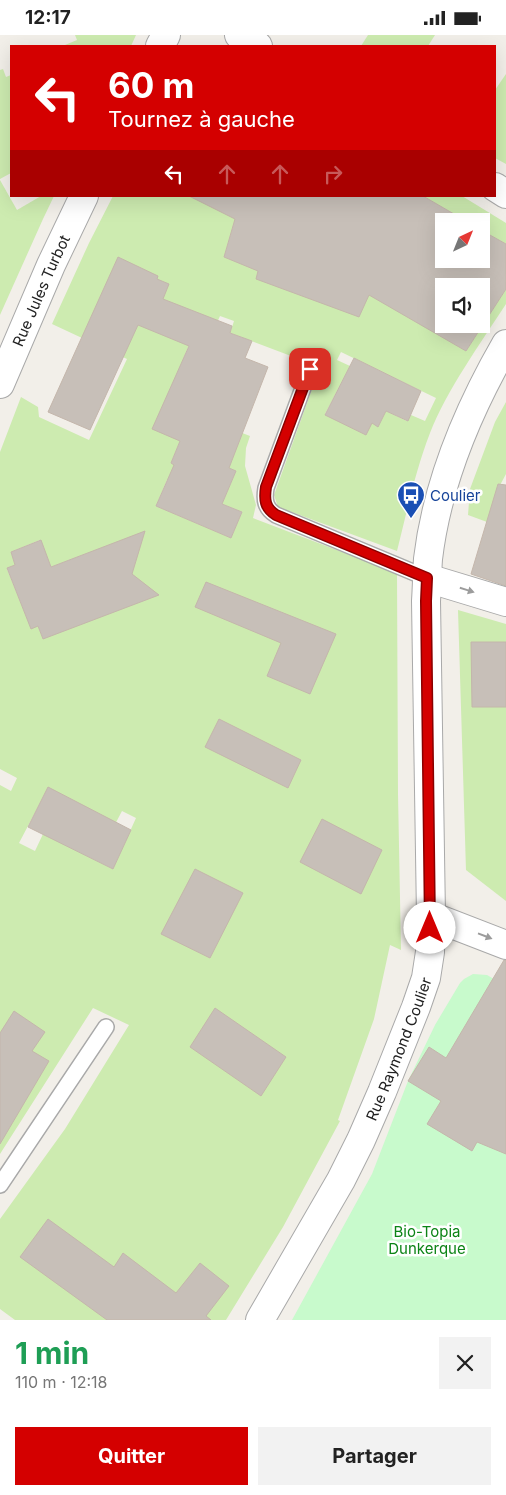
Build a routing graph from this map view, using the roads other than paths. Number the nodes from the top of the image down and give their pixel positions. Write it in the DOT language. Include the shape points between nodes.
graph roads {
  1 [pos="239,35"];
  2 [pos="256,45"];
  3 [pos="84,197"];
  4 [pos="506,344"];
  5 [pos="310,369"];
  6 [pos="0,384"];
  7 [pos="427,578"];
  8 [pos="506,602"];
  9 [pos="430,916"];
  10 [pos="506,945"];
  11 [pos="106,1027"];
  12 [pos="0,1185"];
  13 [pos="260,1320"];
  1 -- 2 [label="street"];
  3 -- 6 [label="street, Rue Jules Turbot"];
  4 -- 7 [label="street, Rue Raymond Coulier" via="470,412 451,462 438,507"];
  5 -- 7 [label="lane" via="266,487 266,506 276,515"];
  7 -- 8 [label="street, one-way"];
  7 -- 9 [label="street, Rue Raymond Coulier"];
  9 -- 10 [label="street, one-way"];
  9 -- 13 [label="street, Rue Raymond Coulier" via="426,979 382,1092 341,1180"];
  11 -- 12 [label="lane"];
}
